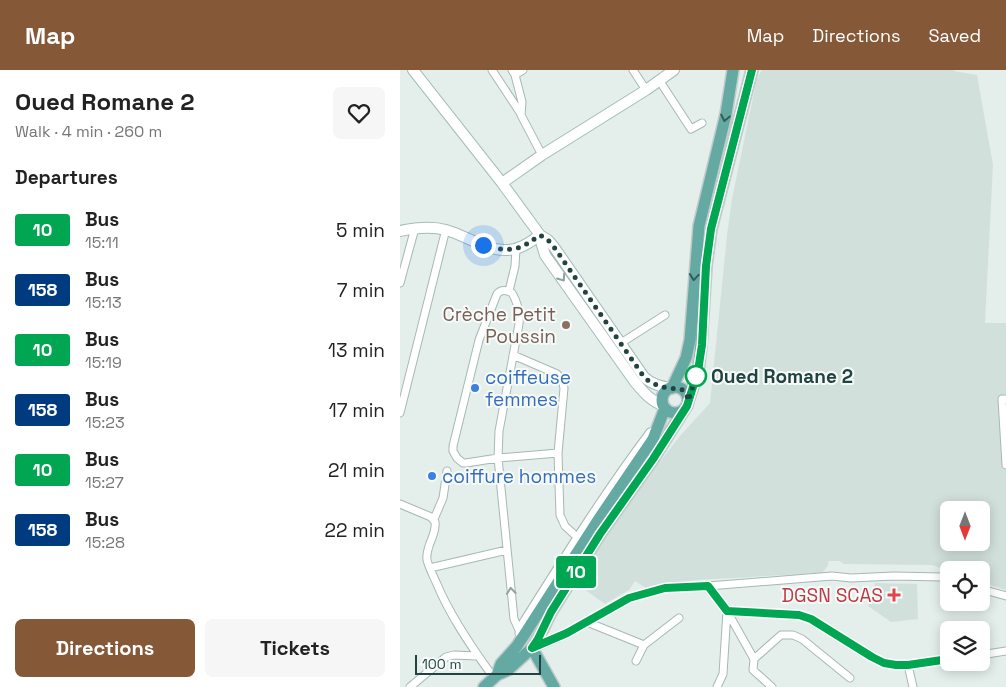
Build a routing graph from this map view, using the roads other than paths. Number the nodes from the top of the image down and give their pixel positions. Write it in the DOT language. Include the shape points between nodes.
graph roads {
  1 [pos="413,70"];
  2 [pos="492,70"];
  3 [pos="523,70"];
  4 [pos="633,70"];
  5 [pos="674,70"];
  6 [pos="734,70"];
  7 [pos="752,70"];
  8 [pos="513,73"];
  9 [pos="659,80"];
  10 [pos="646,90"];
  11 [pos="521,115"];
  12 [pos="702,123"];
  13 [pos="542,155"];
  14 [pos="502,183"];
  15 [pos="415,228"];
  16 [pos="446,230"];
  17 [pos="400,231"];
  18 [pos="540,235"];
  19 [pos="516,248"];
  20 [pos="400,284"];
  21 [pos="509,292"];
  22 [pos="665,315"];
  23 [pos="621,343"];
  24 [pos="513,355"];
  25 [pos="640,380"];
  26 [pos="671,388"];
  27 [pos="1006,400"];
  28 [pos="686,405"];
  29 [pos="664,407"];
  30 [pos="400,413"];
  31 [pos="657,430"];
  32 [pos="558,453"];
  33 [pos="498,458"];
  34 [pos="1006,465"];
  35 [pos="447,471"];
  36 [pos="400,504"];
  37 [pos="434,519"];
  38 [pos="577,537"];
  39 [pos="507,550"];
  40 [pos="430,568"];
  41 [pos="940,577"];
  42 [pos="708,586"];
  43 [pos="990,592"];
  44 [pos="1006,596"];
  45 [pos="727,611"];
  46 [pos="679,618"];
  47 [pos="587,622"];
  48 [pos="520,635"];
  49 [pos="644,644"];
  50 [pos="532,648"];
  51 [pos="1006,651"];
  52 [pos="990,654"];
  53 [pos="478,656"];
  54 [pos="754,658"];
  55 [pos="940,660"];
  56 [pos="636,661"];
  57 [pos="908,665"];
  58 [pos="495,676"];
  59 [pos="850,678"];
  60 [pos="410,687"];
  61 [pos="484,687"];
  62 [pos="554,687"];
  63 [pos="717,687"];
  64 [pos="772,687"];
  65 [pos="913,687"];
  1 -- 14 [label="street"];
  2 -- 11 [label="street"];
  3 -- 8 [label="street"];
  4 -- 10 [label="street"];
  5 -- 9 [label="street"];
  6 -- 26 [label="main road, one-way" via="699,226 690,340 686,358"];
  7 -- 28 [label="main road" via="711,229 702,345 698,371"];
  8 -- 11 [label="street" via="522,102"];
  9 -- 10 [label="street"];
  9 -- 12 [label="street" via="691,129"];
  10 -- 13 [label="street"];
  11 -- 13 [label="street"];
  13 -- 14 [label="street"];
  14 -- 18 [label="street"];
  15 -- 16 [label="street"];
  15 -- 17 [label="street"];
  15 -- 20 [label="street"];
  16 -- 19 [label="street" via="489,247"];
  16 -- 30 [label="street"];
  18 -- 19 [label="street"];
  18 -- 23 [label="street" via="554,247"];
  18 -- 25 [label="street, one-way" via="545,254"];
  19 -- 21 [label="street"];
  21 -- 24 [label="street" via="516,301 519,314"];
  21 -- 33 [label="street" via="503,290 497,294 479,340 453,446 457,458 463,463"];
  22 -- 23 [label="street"];
  23 -- 25 [label="street"];
  24 -- 32 [label="street" via="557,374 562,380"];
  24 -- 33 [label="street" via="499,431"];
  25 -- 26 [label="street"];
  25 -- 29 [label="street" via="648,398"];
  26 -- 28 [label="main road" via="677,387 685,392 688,396"];
  26 -- 29 [label="main road" via="663,396"];
  27 -- 34 [label="street" via="1002,400"];
  28 -- 29 [label="main road" via="680,412"];
  28 -- 50 [label="main road" via="600,534"];
  29 -- 31 [label="main road"];
  31 -- 38 [label="street" via="650,432"];
  31 -- 48 [label="main road"];
  32 -- 33 [label="street"];
  32 -- 38 [label="street" via="560,515 565,526"];
  33 -- 39 [label="street"];
  35 -- 37 [label="street" via="443,498"];
  36 -- 37 [label="street"];
  37 -- 40 [label="street" via="436,526 428,550"];
  38 -- 48 [label="street" via="522,624"];
  39 -- 40 [label="street"];
  48 -- 39 [label="street, one-way" via="514,619"];
  40 -- 53 [label="street" via="442,597"];
  41 -- 42 [label="street" via="832,576"];
  42 -- 45 [label="street"];
  42 -- 47 [label="street" via="665,588 629,598"];
  43 -- 44 [label="street"];
  45 -- 54 [label="street"];
  45 -- 57 [label="street" via="799,615 884,663"];
  45 -- 63 [label="street" via="723,674"];
  46 -- 49 [label="street"];
  47 -- 49 [label="street"];
  47 -- 50 [label="street"];
  48 -- 58 [label="main road"];
  49 -- 56 [label="street"];
  50 -- 58 [label="main road" via="508,670"];
  50 -- 62 [label="main road"];
  51 -- 52 [label="street"];
  53 -- 58 [label="street"];
  53 -- 60 [label="street" via="446,656"];
  54 -- 59 [label="street" via="781,635 793,635"];
  54 -- 64 [label="street" via="753,670"];
  55 -- 57 [label="street"];
  57 -- 65 [label="street"];
  58 -- 61 [label="main road"];
}
